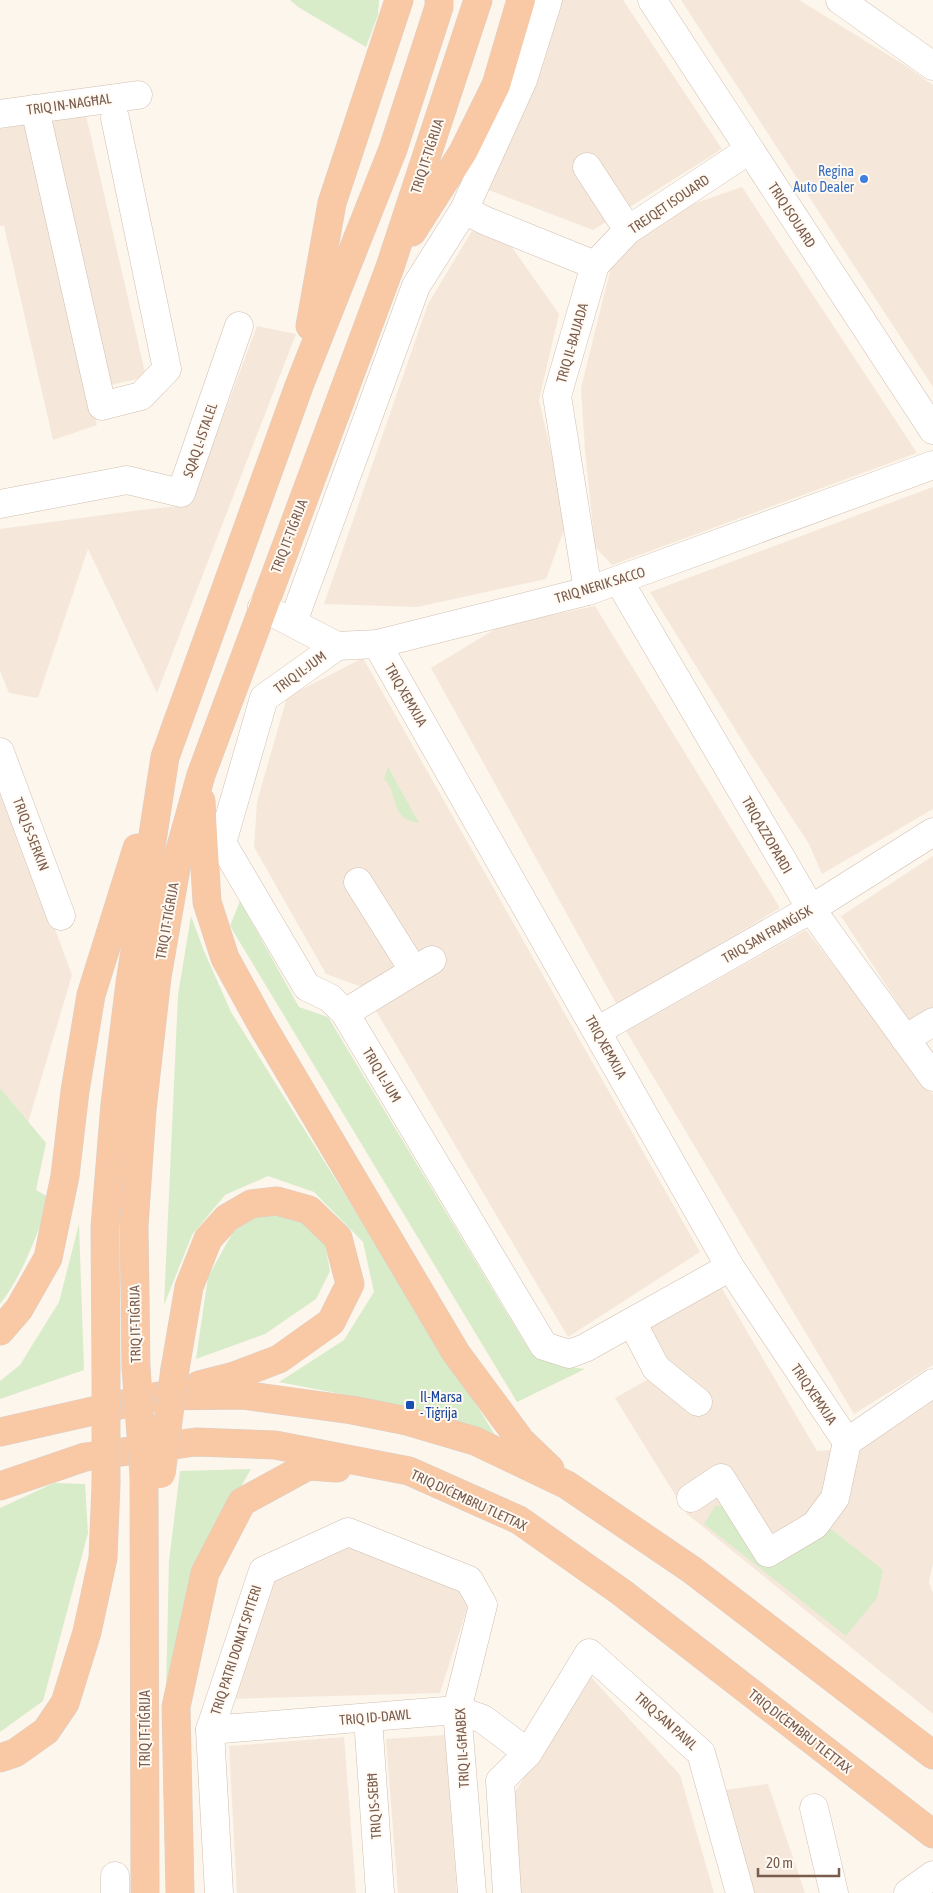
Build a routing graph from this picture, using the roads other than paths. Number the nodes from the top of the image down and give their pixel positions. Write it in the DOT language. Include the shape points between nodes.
graph roads {
  1 [pos="399,0"];
  2 [pos="478,0"];
  3 [pos="521,0"];
  4 [pos="548,0"];
  5 [pos="652,0"];
  6 [pos="840,0"];
  7 [pos="439,4"];
  8 [pos="933,66"];
  9 [pos="138,95"];
  10 [pos="35,109"];
  11 [pos="0,114"];
  12 [pos="115,118"];
  13 [pos="749,150"];
  14 [pos="587,167"];
  15 [pos="464,210"];
  16 [pos="628,230"];
  17 [pos="595,265"];
  18 [pos="390,267"];
  19 [pos="239,326"];
  20 [pos="298,386"];
  21 [pos="933,430"];
  22 [pos="933,465"];
  23 [pos="0,504"];
  24 [pos="619,581"];
  25 [pos="588,592"];
  26 [pos="262,607"];
  27 [pos="293,622"];
  28 [pos="377,644"];
  29 [pos="337,646"];
  30 [pos="0,752"];
  31 [pos="165,757"];
  32 [pos="201,775"];
  33 [pos="933,832"];
  34 [pos="358,882"];
  35 [pos="810,910"];
  36 [pos="61,916"];
  37 [pos="345,1013"];
  38 [pos="933,1022"];
  39 [pos="597,1031"];
  40 [pos="905,1039"];
  41 [pos="933,1077"];
  42 [pos="730,1267"];
  43 [pos="632,1322"];
  44 [pos="0,1331"];
  45 [pos="933,1383"];
  46 [pos="159,1396"];
  47 [pos="698,1402"];
  48 [pos="0,1432"];
  49 [pos="847,1442"];
  50 [pos="86,1457"];
  51 [pos="409,1471"];
  52 [pos="153,1474"];
  53 [pos="567,1485"];
  54 [pos="0,1486"];
  55 [pos="0,1498"];
  56 [pos="691,1498"];
  57 [pos="469,1580"];
  58 [pos="457,1710"];
  59 [pos="368,1718"];
  60 [pos="210,1730"];
  61 [pos="528,1753"];
  62 [pos="933,1755"];
  63 [pos="0,1758"];
  64 [pos="814,1808"];
  65 [pos="933,1834"];
  66 [pos="932,1876"];
  67 [pos="146,1893"];
  68 [pos="180,1893"];
  69 [pos="220,1893"];
  70 [pos="380,1893"];
  71 [pos="472,1893"];
  72 [pos="508,1893"];
  73 [pos="740,1893"];
  74 [pos="834,1893"];
  75 [pos="908,1893"];
  1 -- 20 [label="highway" via="332,203"];
  2 -- 18 [label="highway, TRIQ IT-TIĠRIJA"];
  3 -- 18 [label="highway" via="496,85 463,152"];
  4 -- 15 [label="street" via="523,80"];
  5 -- 13 [label="street, TRIQ ISOUARD"];
  6 -- 8 [label="street"];
  7 -- 20 [label="highway, TRIQ IT-TIĠRIJA" via="393,149"];
  9 -- 10 [label="street, TRIQ IN-NAGĦAL"];
  10 -- 11 [label="street, TRIQ IN-NAGĦAL"];
  10 -- 12 [label="street" via="102,406 141,396 167,369"];
  13 -- 16 [label="street, TREJQET ISOUARD"];
  13 -- 21 [label="street, TRIQ ISOUARD"];
  14 -- 16 [label="street"];
  15 -- 17 [label="street"];
  15 -- 27 [label="street" via="416,286"];
  16 -- 17 [label="street, TREJQET ISOUARD"];
  17 -- 25 [label="street, TRIQ IL-BAJJADA" via="557,396"];
  18 -- 26 [label="highway, TRIQ IT-TIĠRIJA"];
  19 -- 23 [label="street, SQAQ L-ISTALEL" via="181,493 127,480"];
  20 -- 31 [label="highway, TRIQ IT-TIĠRIJA"];
  22 -- 24 [label="street, TRIQ NERIK SACCO"];
  24 -- 25 [label="street, TRIQ NERIK SACCO"];
  24 -- 35 [label="street, TRIQ AZZOPARDI"];
  25 -- 28 [label="street, TRIQ NERIK SACCO"];
  26 -- 27 [label="street"];
  26 -- 32 [label="highway, TRIQ IT-TIĠRIJA"];
  27 -- 29 [label="street"];
  28 -- 29 [label="street, TRIQ NERIK SACCO"];
  28 -- 39 [label="street, TRIQ XEMXIJA"];
  29 -- 37 [label="street, TRIQ IL-JUM" via="264,698 222,843 307,987 330,998"];
  30 -- 36 [label="street, TRIQ IS-SERKIN"];
  31 -- 44 [label="highway" via="91,995 65,1176 48,1258 19,1309"];
  31 -- 63 [label="highway, TRIQ IT-TIĠRIJA, bridge" via="115,1104 106,1227 103,1558 87,1632 65,1703 46,1731 15,1753"];
  32 -- 52 [label="highway, TRIQ IT-TIĠRIJA, bridge" via="178,857 157,977 143,1101 134,1226 136,1368"];
  32 -- 53 [label="highway" via="207,902 225,958 456,1353 521,1441"];
  33 -- 35 [label="street, TRIQ SAN FRANĠISK"];
  34 -- 37 [label="street" via="423,966"];
  35 -- 39 [label="street, TRIQ SAN FRANĠISK"];
  35 -- 40 [label="street, TRIQ AZZOPARDI"];
  37 -- 43 [label="street, TRIQ IL-JUM" via="544,1346 569,1354 588,1352"];
  38 -- 40 [label="street"];
  39 -- 42 [label="street, TRIQ XEMXIJA"];
  40 -- 41 [label="street, TRIQ AZZOPARDI"];
  42 -- 43 [label="street, TRIQ IL-JUM"];
  42 -- 49 [label="street, TRIQ XEMXIJA"];
  43 -- 47 [label="street" via="656,1368"];
  45 -- 49 [label="street"];
  46 -- 48 [label="highway"];
  46 -- 52 [label="highway, bridge" via="234,1376 280,1359 331,1322 350,1284 338,1238 310,1210 277,1201 250,1204 228,1218 208,1239 189,1287 175,1369"];
  46 -- 53 [label="highway" via="242,1395 408,1421 474,1441"];
  49 -- 56 [label="street" via="835,1498 815,1526 768,1552 721,1478"];
  50 -- 51 [label="highway, TRIQ DIĊEMBRU TLETTAX" via="196,1442 275,1445"];
  50 -- 54 [label="highway, TRIQ DIĊEMBRU TLETTAX"];
  50 -- 55 [label="highway"];
  51 -- 65 [label="highway, TRIQ DIĊEMBRU TLETTAX" via="519,1520 621,1592"];
  51 -- 68 [label="highway" via="308,1466 242,1502 205,1573 176,1707"];
  52 -- 67 [label="highway, TRIQ IT-TIĠRIJA" via="144,1586"];
  53 -- 62 [label="highway" via="692,1570"];
  57 -- 58 [label="street, TRIQ IL-GĦABEX" via="483,1605"];
  57 -- 60 [label="street, TRIQ PATRI DONAT SPITERI" via="348,1532 263,1571"];
  58 -- 59 [label="street, TRIQ ID-DAWL"];
  58 -- 61 [label="street, TRIQ ID-DAWL" via="483,1719"];
  58 -- 71 [label="street, TRIQ IL-GĦABEX"];
  59 -- 60 [label="street, TRIQ ID-DAWL"];
  59 -- 70 [label="street, TRIQ IS-SEBĦ"];
  60 -- 69 [label="street, TRIQ PATRI DONAT SPITERI"];
  61 -- 72 [label="street" via="500,1781"];
  61 -- 73 [label="street, TRIQ SAN PAWL" via="589,1653 701,1753"];
  64 -- 74 [label="street"];
  66 -- 75 [label="street"];
}
